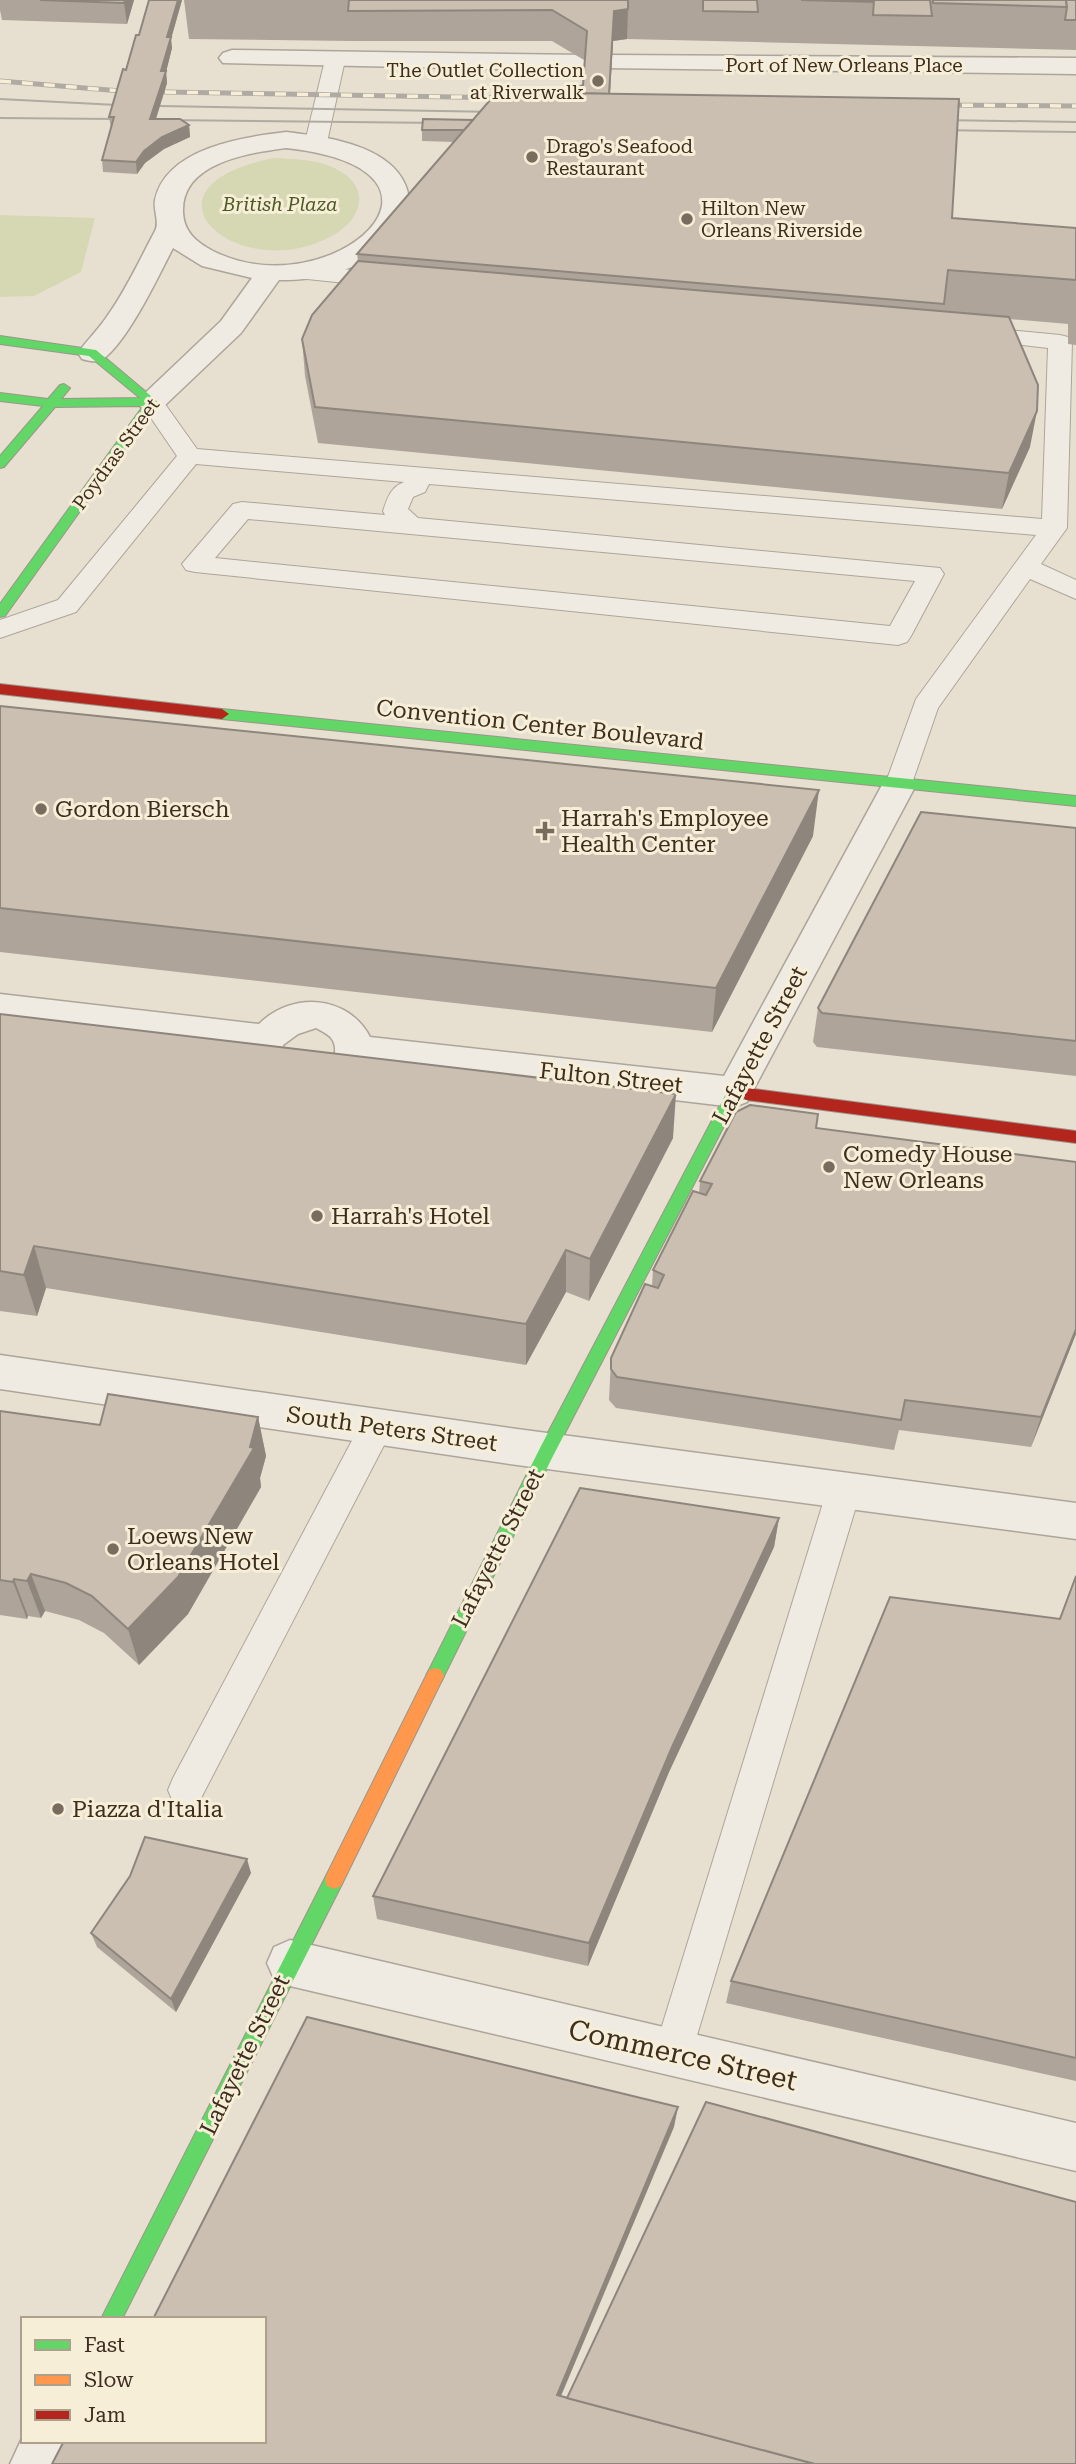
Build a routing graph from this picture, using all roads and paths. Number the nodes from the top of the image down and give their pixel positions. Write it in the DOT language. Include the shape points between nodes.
graph roads {
  1 [pos="232,58"];
  2 [pos="335,60"];
  3 [pos="1076,66"];
  4 [pos="316,142"];
  5 [pos="170,228"];
  6 [pos="282,272"];
  7 [pos="376,279"];
  8 [pos="953,332"];
  9 [pos="0,340"];
  10 [pos="92,353"];
  11 [pos="0,397"];
  12 [pos="152,402"];
  13 [pos="52,403"];
  14 [pos="190,456"];
  15 [pos="0,464"];
  16 [pos="419,480"];
  17 [pos="405,523"];
  18 [pos="1054,528"];
  19 [pos="1027,568"];
  20 [pos="1076,590"];
  21 [pos="0,612"];
  22 [pos="0,629"];
  23 [pos="0,689"];
  24 [pos="900,785"];
  25 [pos="1076,801"];
  26 [pos="0,1008"];
  27 [pos="268,1039"];
  28 [pos="355,1049"];
  29 [pos="734,1092"];
  30 [pos="1076,1137"];
  31 [pos="0,1372"];
  32 [pos="377,1426"];
  33 [pos="547,1451"];
  34 [pos="844,1490"];
  35 [pos="1076,1521"];
  36 [pos="186,1790"];
  37 [pos="290,1963"];
  38 [pos="673,2052"];
  39 [pos="1076,2147"];
  40 [pos="112,2317"];
  41 [pos="47,2443"];
  42 [pos="36,2464"];
  1 -- 2 [label="street, Port of New Orleans Place"];
  2 -- 3 [label="street, Port of New Orleans Place"];
  2 -- 4 [label="lane"];
  4 -- 5 [label="street" via="256,143 201,162 171,193 167,210"];
  4 -- 6 [label="street" via="369,160 395,193 395,212 386,230 370,244 337,262"];
  5 -- 6 [label="street" via="184,245 207,259 236,269"];
  5 -- 10 [label="street" via="121,318"];
  6 -- 7 [label="lane"];
  6 -- 12 [label="street, Poydras Street"];
  8 -- 18 [label="lane" via="1060,342"];
  9 -- 10 [label="street"];
  10 -- 12 [label="street"];
  10 -- 13 [label="street"];
  11 -- 13 [label="street"];
  12 -- 13 [label="street"];
  12 -- 14 [label="lane"];
  12 -- 21 [label="street, Poydras Street"];
  13 -- 15 [label="street"];
  14 -- 16 [label="lane"];
  14 -- 22 [label="lane" via="67,606"];
  16 -- 17 [label="lane" via="429,495 423,514"];
  16 -- 18 [label="lane"];
  17 -- 17 [label="lane" via="242,510 195,564 898,636 931,574"];
  18 -- 19 [label="lane"];
  19 -- 20 [label="lane"];
  19 -- 24 [label="lane" via="925,706"];
  23 -- 24 [label="street, Convention Center Boulevard"];
  24 -- 25 [label="street, Convention Center Boulevard"];
  24 -- 29 [label="street, Lafayette Street"];
  26 -- 27 [label="street"];
  27 -- 28 [label="street" via="285,1021 320,1014 349,1029"];
  27 -- 28 [label="street" via="266,1059 274,1072 305,1085 336,1077 348,1067"];
  28 -- 29 [label="street, Fulton Street"];
  29 -- 30 [label="street, Fulton Street"];
  29 -- 33 [label="street, Lafayette Street"];
  31 -- 32 [label="street, South Peters Street"];
  32 -- 33 [label="street, South Peters Street"];
  32 -- 36 [label="lane"];
  33 -- 34 [label="street, South Peters Street"];
  33 -- 37 [label="street, Lafayette Street"];
  34 -- 35 [label="street, South Peters Street"];
  34 -- 38 [label="lane"];
  37 -- 38 [label="street, Commerce Street"];
  37 -- 40 [label="street, Lafayette Street"];
  38 -- 39 [label="street, Commerce Street"];
  41 -- 42 [label="street"];
}
